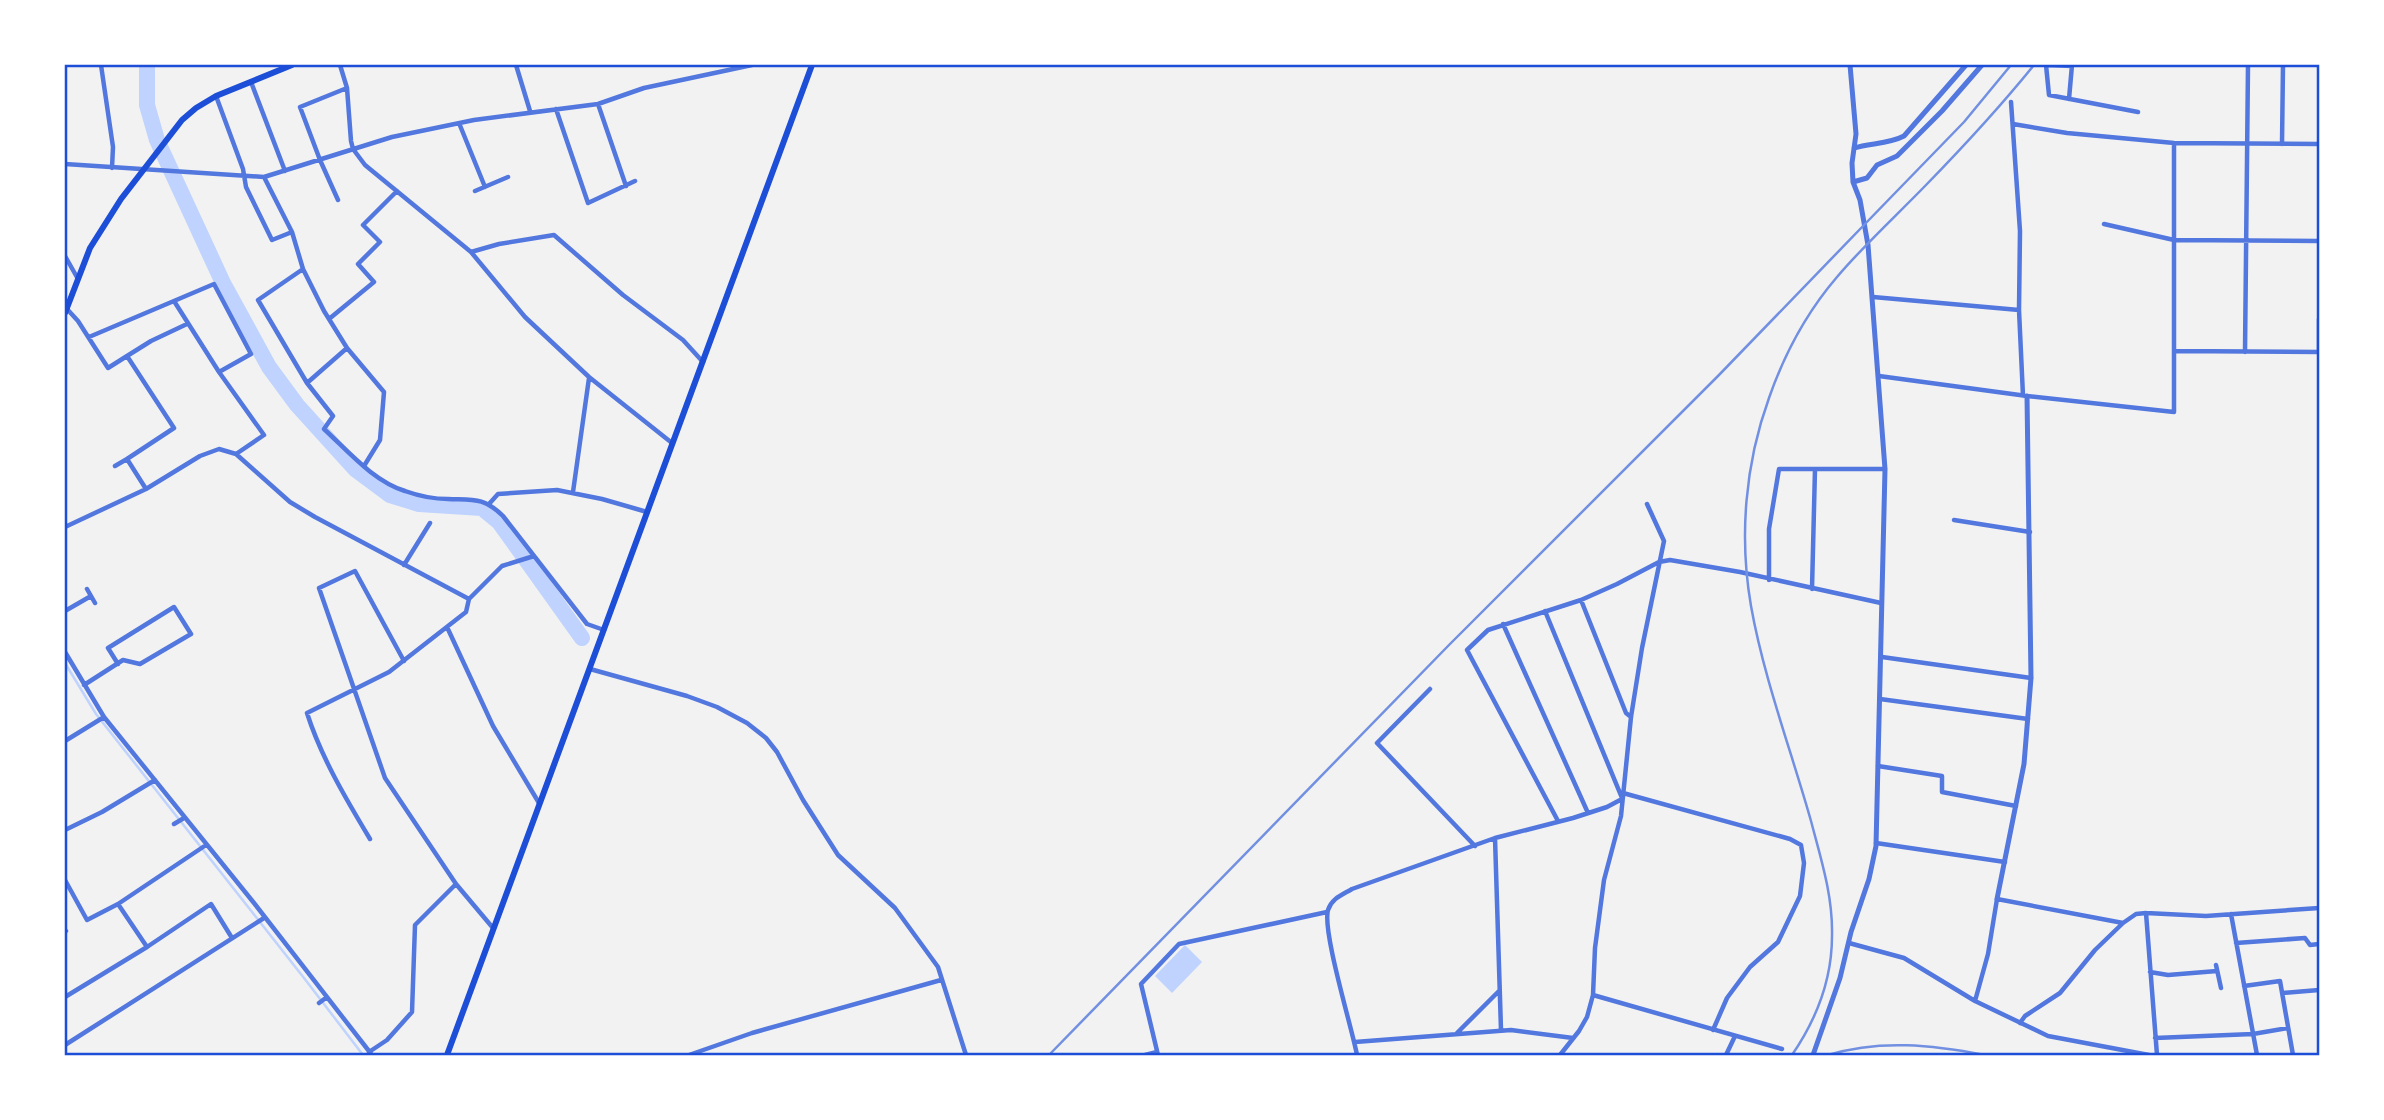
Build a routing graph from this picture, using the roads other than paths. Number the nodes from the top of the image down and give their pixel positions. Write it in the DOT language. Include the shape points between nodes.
graph roads {
  1 [pos="101,65"];
  2 [pos="292,65"];
  3 [pos="340,65"];
  4 [pos="516,65"];
  5 [pos="752,65"];
  6 [pos="812,65"];
  7 [pos="1850,65"];
  8 [pos="1966,65"];
  9 [pos="1982,65"];
  10 [pos="2072,65"];
  11 [pos="2248,65"];
  12 [pos="2283,65"];
  13 [pos="251,82"];
  14 [pos="347,88"];
  15 [pos="216,96"];
  16 [pos="2069,99"];
  17 [pos="2011,102"];
  18 [pos="597,104"];
  19 [pos="556,109"];
  20 [pos="530,111"];
  21 [pos="2138,112"];
  22 [pos="458,123"];
  23 [pos="2013,124"];
  24 [pos="2174,143"];
  25 [pos="2247,144"];
  26 [pos="2282,144"];
  27 [pos="2319,144"];
  28 [pos="1854,148"];
  29 [pos="353,149"];
  30 [pos="471,154"];
  31 [pos="462,158"];
  32 [pos="320,160"];
  33 [pos="65,164"];
  34 [pos="113,168"];
  35 [pos="145,170"];
  36 [pos="285,171"];
  37 [pos="243,177"];
  38 [pos="264,177"];
  39 [pos="508,177"];
  40 [pos="635,181"];
  41 [pos="1853,182"];
  42 [pos="626,186"];
  43 [pos="485,187"];
  44 [pos="397,191"];
  45 [pos="475,191"];
  46 [pos="338,200"];
  47 [pos="2104,225"];
  48 [pos="292,233"];
  49 [pos="2174,240"];
  50 [pos="2245,240"];
  51 [pos="2319,241"];
  52 [pos="471,252"];
  53 [pos="65,256"];
  54 [pos="303,269"];
  55 [pos="78,279"];
  56 [pos="1873,297"];
  57 [pos="174,302"];
  58 [pos="2019,310"];
  59 [pos="65,311"];
  60 [pos="329,319"];
  61 [pos="2319,319"];
  62 [pos="187,324"];
  63 [pos="89,337"];
  64 [pos="346,348"];
  65 [pos="2174,351"];
  66 [pos="2245,352"];
  67 [pos="2319,352"];
  68 [pos="127,356"];
  69 [pos="703,362"];
  70 [pos="219,372"];
  71 [pos="1879,376"];
  72 [pos="589,377"];
  73 [pos="307,383"];
  74 [pos="2025,396"];
  75 [pos="672,443"];
  76 [pos="236,454"];
  77 [pos="127,458"];
  78 [pos="115,466"];
  79 [pos="365,466"];
  80 [pos="1815,469"];
  81 [pos="1885,469"];
  82 [pos="146,489"];
  83 [pos="573,492"];
  84 [pos="489,504"];
  85 [pos="1647,504"];
  86 [pos="647,512"];
  87 [pos="1954,520"];
  88 [pos="430,523"];
  89 [pos="65,527"];
  90 [pos="2029,532"];
  91 [pos="533,556"];
  92 [pos="1659,562"];
  93 [pos="404,565"];
  94 [pos="1769,580"];
  95 [pos="87,589"];
  96 [pos="1812,589"];
  97 [pos="91,596"];
  98 [pos="469,599"];
  99 [pos="1581,600"];
  100 [pos="95,603"];
  101 [pos="1881,603"];
  102 [pos="65,611"];
  103 [pos="1545,611"];
  104 [pos="1503,624"];
  105 [pos="447,627"];
  106 [pos="604,630"];
  107 [pos="65,652"];
  108 [pos="1882,657"];
  109 [pos="404,661"];
  110 [pos="118,664"];
  111 [pos="590,670"];
  112 [pos="2031,678"];
  113 [pos="84,685"];
  114 [pos="355,688"];
  115 [pos="1430,689"];
  116 [pos="1880,699"];
  117 [pos="1631,717"];
  118 [pos="104,718"];
  119 [pos="2028,719"];
  120 [pos="65,741"];
  121 [pos="1878,766"];
  122 [pos="154,781"];
  123 [pos="1623,796"];
  124 [pos="540,803"];
  125 [pos="2016,806"];
  126 [pos="1588,813"];
  127 [pos="184,818"];
  128 [pos="1558,821"];
  129 [pos="174,824"];
  130 [pos="65,830"];
  131 [pos="1495,838"];
  132 [pos="370,839"];
  133 [pos="1876,843"];
  134 [pos="206,846"];
  135 [pos="1475,846"];
  136 [pos="2005,862"];
  137 [pos="65,880"];
  138 [pos="456,884"];
  139 [pos="1997,899"];
  140 [pos="118,904"];
  141 [pos="2319,908"];
  142 [pos="1327,912"];
  143 [pos="2146,913"];
  144 [pos="2231,914"];
  145 [pos="263,918"];
  146 [pos="2123,923"];
  147 [pos="494,929"];
  148 [pos="232,938"];
  149 [pos="1849,943"];
  150 [pos="2236,943"];
  151 [pos="2319,944"];
  152 [pos="147,947"];
  153 [pos="2150,972"];
  154 [pos="942,980"];
  155 [pos="2244,986"];
  156 [pos="2221,988"];
  157 [pos="2319,990"];
  158 [pos="1500,991"];
  159 [pos="2283,993"];
  160 [pos="1592,995"];
  161 [pos="65,998"];
  162 [pos="326,998"];
  163 [pos="1975,1001"];
  164 [pos="319,1003"];
  165 [pos="2020,1023"];
  166 [pos="2288,1028"];
  167 [pos="1501,1030"];
  168 [pos="1713,1030"];
  169 [pos="1457,1034"];
  170 [pos="2253,1034"];
  171 [pos="1735,1036"];
  172 [pos="1573,1038"];
  173 [pos="2155,1038"];
  174 [pos="1355,1042"];
  175 [pos="65,1045"];
  176 [pos="1782,1049"];
  177 [pos="370,1054"];
  178 [pos="1158,1054"];
  179 [pos="447,1055"];
  180 [pos="689,1055"];
  181 [pos="965,1055"];
  182 [pos="1144,1055"];
  183 [pos="1357,1055"];
  184 [pos="1560,1055"];
  185 [pos="1726,1055"];
  186 [pos="1813,1055"];
  187 [pos="2149,1055"];
  188 [pos="2157,1055"];
  189 [pos="2257,1055"];
  190 [pos="2293,1055"];
  1 -- 34 [label="street"];
  2 -- 13 [label="main road"];
  3 -- 14 [label="street"];
  4 -- 20 [label="street"];
  5 -- 18 [label="street" via="644,88"];
  6 -- 69 [label="main road"];
  7 -- 28 [label="street"];
  8 -- 28 [label="street" via="1904,136"];
  9 -- 41 [label="street" via="1897,156 1877,165 1867,178"];
  10 -- 16 [label="street"];
  10 -- 16 [label="street" via="2046,65 2049,95"];
  11 -- 25 [label="street"];
  12 -- 26 [label="street"];
  13 -- 15 [label="main road"];
  13 -- 36 [label="street"];
  14 -- 29 [label="street"];
  14 -- 32 [label="street" via="300,107"];
  15 -- 35 [label="main road" via="188,114"];
  15 -- 37 [label="street"];
  16 -- 21 [label="street"];
  17 -- 23 [label="street"];
  18 -- 19 [label="street"];
  18 -- 42 [label="street"];
  19 -- 20 [label="street"];
  19 -- 42 [label="street" via="588,203"];
  20 -- 22 [label="street"];
  22 -- 29 [label="street"];
  22 -- 30 [label="street"];
  23 -- 24 [label="street"];
  23 -- 58 [label="street" via="2020,231"];
  24 -- 25 [label="street"];
  24 -- 49 [label="street"];
  25 -- 26 [label="street"];
  25 -- 50 [label="street"];
  26 -- 27 [label="street"];
  28 -- 41 [label="street"];
  29 -- 32 [label="street"];
  29 -- 44 [label="street"];
  30 -- 31 [label="street"];
  30 -- 43 [label="street"];
  32 -- 36 [label="street"];
  32 -- 46 [label="street"];
  33 -- 34 [label="street"];
  34 -- 35 [label="street"];
  35 -- 37 [label="street"];
  35 -- 55 [label="main road" via="105,223"];
  36 -- 38 [label="street"];
  37 -- 38 [label="street"];
  37 -- 48 [label="street" via="272,240"];
  38 -- 48 [label="street"];
  39 -- 43 [label="street"];
  40 -- 42 [label="street"];
  41 -- 56 [label="street" via="1860,200"];
  43 -- 45 [label="street"];
  44 -- 52 [label="street"];
  44 -- 60 [label="street" via="363,225 380,242 358,264 374,282"];
  47 -- 49 [label="street"];
  48 -- 54 [label="street"];
  49 -- 50 [label="street"];
  49 -- 65 [label="street"];
  50 -- 51 [label="street"];
  50 -- 66 [label="street"];
  52 -- 69 [label="street" via="554,235 683,340"];
  52 -- 72 [label="street" via="525,317"];
  53 -- 55 [label="street"];
  54 -- 60 [label="street"];
  54 -- 73 [label="street" via="258,300"];
  55 -- 59 [label="main road"];
  56 -- 58 [label="street"];
  56 -- 71 [label="street"];
  57 -- 62 [label="street"];
  57 -- 63 [label="street"];
  57 -- 70 [label="street" via="214,284 251,354"];
  58 -- 74 [label="street"];
  59 -- 63 [label="street"];
  60 -- 64 [label="street"];
  61 -- 67 [label="street"];
  62 -- 68 [label="street"];
  62 -- 70 [label="street"];
  63 -- 68 [label="street" via="108,368"];
  64 -- 73 [label="street"];
  64 -- 79 [label="street" via="384,392 380,440"];
  65 -- 66 [label="street"];
  65 -- 74 [label="street" via="2174,412"];
  66 -- 67 [label="street"];
  68 -- 77 [label="street" via="174,428"];
  69 -- 75 [label="main road"];
  70 -- 76 [label="street" via="264,435"];
  71 -- 74 [label="street"];
  71 -- 81 [label="street"];
  72 -- 75 [label="street"];
  72 -- 83 [label="street"];
  73 -- 79 [label="street" via="333,416 324,429"];
  74 -- 90 [label="street"];
  75 -- 86 [label="main road"];
  76 -- 82 [label="street" via="219,449 200,456"];
  76 -- 93 [label="street" via="290,502"];
  77 -- 78 [label="street"];
  77 -- 82 [label="street"];
  79 -- 84 [label="street" via="405,491"];
  80 -- 81 [label="street"];
  80 -- 94 [label="street" via="1779,470 1769,529"];
  80 -- 96 [label="street"];
  81 -- 101 [label="street"];
  82 -- 89 [label="street"];
  83 -- 84 [label="street" via="498,494"];
  83 -- 86 [label="street"];
  84 -- 91 [label="street"];
  85 -- 92 [label="street" via="1664,541"];
  86 -- 106 [label="main road"];
  87 -- 90 [label="street"];
  88 -- 93 [label="street"];
  90 -- 112 [label="street"];
  91 -- 98 [label="street" via="502,566"];
  91 -- 106 [label="street" via="587,624"];
  92 -- 94 [label="street" via="1693,563"];
  92 -- 99 [label="street"];
  92 -- 117 [label="street"];
  93 -- 98 [label="street"];
  94 -- 96 [label="street"];
  95 -- 97 [label="street"];
  96 -- 101 [label="street"];
  97 -- 100 [label="street"];
  97 -- 102 [label="street"];
  98 -- 105 [label="street" via="466,612"];
  99 -- 103 [label="street"];
  99 -- 117 [label="street"];
  101 -- 108 [label="street"];
  103 -- 104 [label="street"];
  103 -- 123 [label="street"];
  104 -- 126 [label="street"];
  104 -- 128 [label="street" via="1488,630 1467,650"];
  105 -- 109 [label="street"];
  105 -- 124 [label="street" via="493,726"];
  106 -- 111 [label="main road"];
  107 -- 113 [label="street"];
  108 -- 112 [label="street"];
  108 -- 116 [label="street"];
  109 -- 114 [label="street"];
  109 -- 114 [label="street" via="355,571 319,588"];
  110 -- 110 [label="street" via="123,660 140,664 191,634 174,607 108,648"];
  110 -- 113 [label="street"];
  111 -- 124 [label="main road"];
  111 -- 154 [label="street" via="717,707 766,738 838,855 895,908"];
  112 -- 119 [label="street"];
  113 -- 118 [label="street"];
  114 -- 132 [label="street" via="307,713 331,770"];
  114 -- 138 [label="street" via="385,778"];
  115 -- 135 [label="street" via="1377,743"];
  116 -- 119 [label="street"];
  116 -- 121 [label="street"];
  117 -- 123 [label="street"];
  118 -- 120 [label="street"];
  118 -- 122 [label="street"];
  119 -- 125 [label="street"];
  121 -- 125 [label="street" via="1942,776 1942,792"];
  121 -- 133 [label="street"];
  122 -- 127 [label="street"];
  122 -- 130 [label="street"];
  123 -- 126 [label="street"];
  123 -- 160 [label="street" via="1604,880"];
  123 -- 168 [label="street" via="1801,845 1800,896 1778,942 1750,967 1727,998"];
  124 -- 147 [label="main road"];
  125 -- 136 [label="street"];
  126 -- 128 [label="street"];
  127 -- 129 [label="street"];
  127 -- 134 [label="street"];
  128 -- 131 [label="street"];
  131 -- 135 [label="street"];
  131 -- 158 [label="street"];
  133 -- 136 [label="street"];
  133 -- 149 [label="street"];
  134 -- 140 [label="street"];
  134 -- 145 [label="street"];
  135 -- 142 [label="street" via="1352,889 1334,899"];
  136 -- 139 [label="street"];
  137 -- 140 [label="street" via="87,920"];
  138 -- 147 [label="street"];
  138 -- 177 [label="street" via="415,925 412,1012"];
  139 -- 146 [label="street"];
  139 -- 163 [label="street"];
  140 -- 152 [label="street"];
  141 -- 144 [label="street"];
  142 -- 174 [label="street"];
  142 -- 178 [label="street" via="1179,944 1141,984"];
  143 -- 144 [label="street"];
  143 -- 146 [label="street"];
  143 -- 153 [label="street"];
  144 -- 150 [label="street"];
  145 -- 148 [label="street"];
  145 -- 162 [label="street"];
  146 -- 165 [label="street" via="2060,993"];
  147 -- 179 [label="main road"];
  148 -- 152 [label="street" via="211,904"];
  148 -- 175 [label="street"];
  149 -- 163 [label="street" via="1904,958"];
  149 -- 186 [label="street"];
  150 -- 151 [label="street" via="2305,938 2310,945"];
  150 -- 155 [label="street"];
  152 -- 161 [label="street"];
  153 -- 156 [label="street" via="2168,975 2216,968"];
  153 -- 173 [label="street"];
  154 -- 180 [label="street"];
  154 -- 181 [label="street"];
  155 -- 159 [label="street" via="2280,981"];
  155 -- 170 [label="street"];
  157 -- 159 [label="street"];
  158 -- 167 [label="street"];
  158 -- 169 [label="street"];
  159 -- 166 [label="street"];
  160 -- 168 [label="street"];
  160 -- 172 [label="street" via="1587,1017"];
  162 -- 164 [label="street"];
  162 -- 177 [label="street"];
  163 -- 165 [label="street"];
  165 -- 187 [label="street" via="2048,1036"];
  166 -- 170 [label="street"];
  166 -- 190 [label="street"];
  167 -- 169 [label="street"];
  167 -- 172 [label="street"];
  168 -- 171 [label="street"];
  169 -- 174 [label="street"];
  170 -- 173 [label="street"];
  170 -- 189 [label="street"];
  171 -- 176 [label="street"];
  171 -- 185 [label="street"];
  172 -- 184 [label="street"];
  173 -- 188 [label="street"];
  174 -- 183 [label="street"];
  178 -- 182 [label="street"];
}
